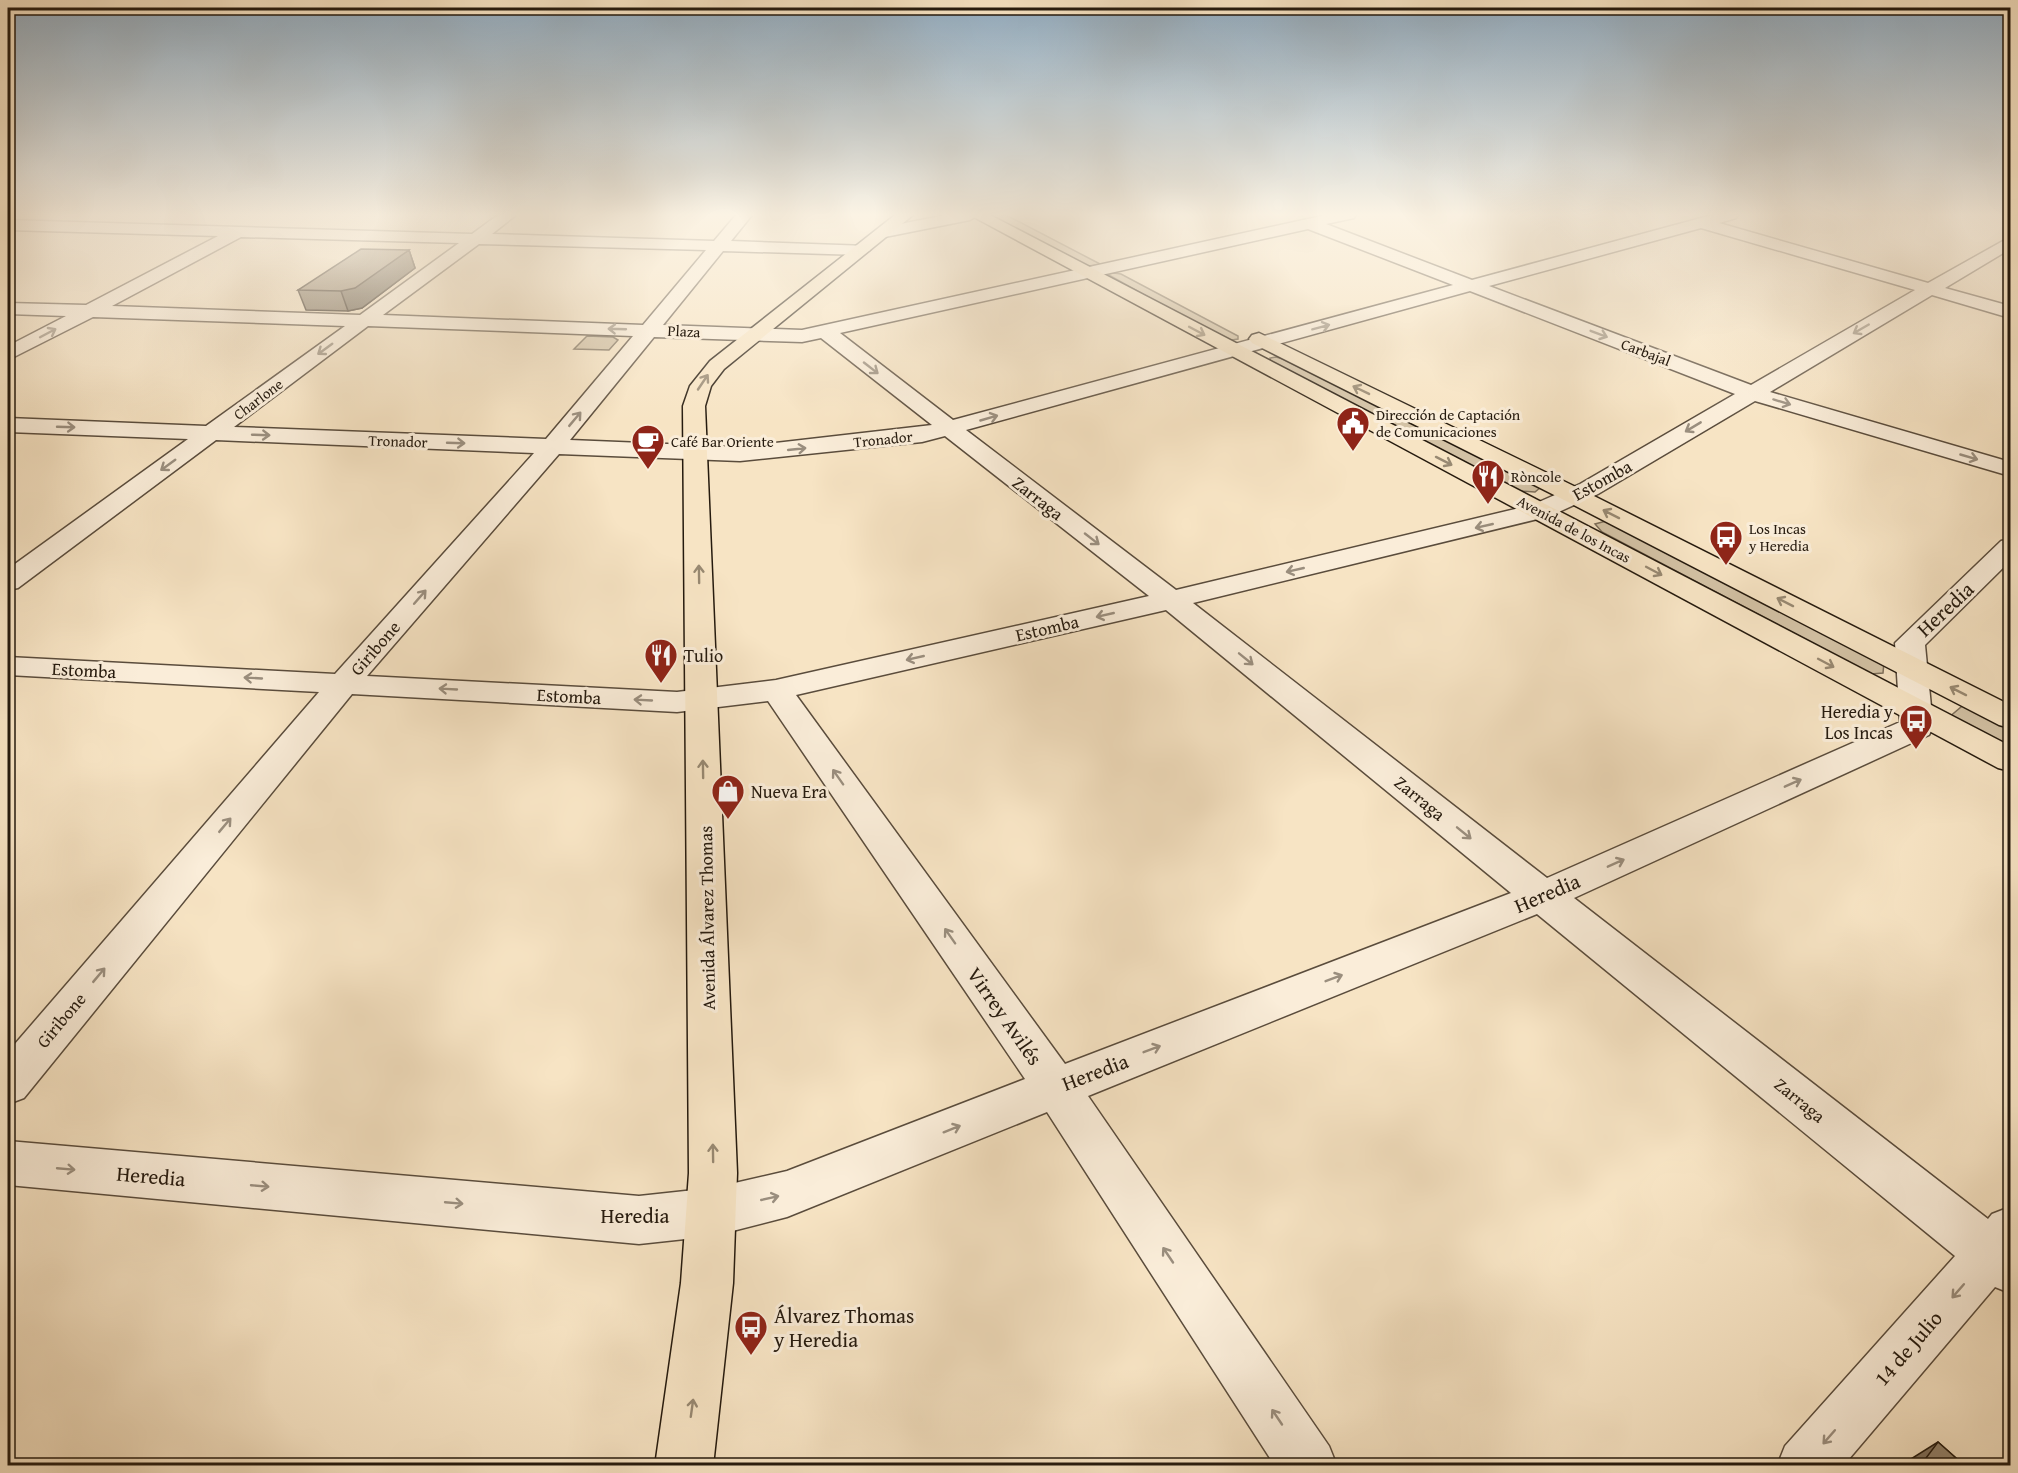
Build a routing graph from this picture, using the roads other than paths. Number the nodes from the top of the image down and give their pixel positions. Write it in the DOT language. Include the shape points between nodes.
graph roads {
  1 [pos="139,284"];
  2 [pos="414,284"];
  3 [pos="688,284"];
  4 [pos="819,284"];
  5 [pos="1041,284"];
  6 [pos="1109,284"];
  7 [pos="1148,284"];
  8 [pos="1472,284"];
  9 [pos="1480,284"];
  10 [pos="1912,284"];
  11 [pos="1939,284"];
  12 [pos="1475,285"];
  13 [pos="1930,289"];
  14 [pos="8,308"];
  15 [pos="88,311"];
  16 [pos="2010,312"];
  17 [pos="365,320"];
  18 [pos="649,330"];
  19 [pos="826,332"];
  20 [pos="756,334"];
  21 [pos="1264,342"];
  22 [pos="1233,351"];
  23 [pos="8,354"];
  24 [pos="1752,393"];
  25 [pos="8,425"];
  26 [pos="949,430"];
  27 [pos="212,433"];
  28 [pos="552,447"];
  29 [pos="697,453"];
  30 [pos="2010,469"];
  31 [pos="1575,496"];
  32 [pos="1541,511"];
  33 [pos="2010,547"];
  34 [pos="8,582"];
  35 [pos="1171,600"];
  36 [pos="8,666"];
  37 [pos="1913,668"];
  38 [pos="345,682"];
  39 [pos="776,690"];
  40 [pos="701,701"];
  41 [pos="1918,711"];
  42 [pos="2010,718"];
  43 [pos="2010,760"];
  44 [pos="1543,896"];
  45 [pos="8,1084"];
  46 [pos="1056,1087"];
  47 [pos="8,1163"];
  48 [pos="713,1212"];
  49 [pos="2004,1251"];
  50 [pos="684,1466"];
  51 [pos="1309,1466"];
  52 [pos="1805,1466"];
  1 -- 15 [label="street"];
  2 -- 17 [label="street, Charlone"];
  3 -- 18 [label="street, Giribone"];
  4 -- 20 [label="main road, Avenida Álvarez Thomas"];
  5 -- 19 [label="street, Plaza"];
  6 -- 22 [label="main road, Avenida de los Incas, one-way"];
  7 -- 21 [label="main road, Avenida de los Incas"];
  8 -- 12 [label="street, Carbajal"];
  9 -- 12 [label="street, Tronador"];
  10 -- 13 [label="street"];
  11 -- 13 [label="street, Estomba"];
  21 -- 12 [label="street, Tronador, one-way"];
  12 -- 24 [label="street, Carbajal, one-way"];
  13 -- 16 [label="street"];
  13 -- 24 [label="street, Estomba, one-way"];
  14 -- 15 [label="street, Plaza"];
  15 -- 17 [label="street, Plaza"];
  23 -- 15 [label="street, one-way"];
  18 -- 17 [label="street, Plaza, one-way"];
  17 -- 27 [label="street, Charlone, one-way"];
  18 -- 20 [label="street, Plaza"];
  28 -- 18 [label="street, Giribone, one-way"];
  19 -- 20 [label="street, Plaza" via="802,336"];
  19 -- 26 [label="street, Zarraga, one-way"];
  29 -- 20 [label="main road, Avenida Álvarez Thomas, one-way" via="695,395 717,365"];
  21 -- 22 [label="street, Tronador"];
  31 -- 21 [label="main road, Avenida de los Incas, one-way"];
  26 -- 22 [label="street, Tronador, one-way"];
  22 -- 32 [label="main road, Avenida de los Incas, one-way"];
  24 -- 30 [label="street, Carbajal, one-way"];
  24 -- 31 [label="street, Estomba, one-way"];
  25 -- 27 [label="street, Tronador, one-way"];
  29 -- 26 [label="street, Tronador, one-way" via="758,453"];
  26 -- 35 [label="street, Zarraga, one-way"];
  27 -- 28 [label="street, Tronador, one-way"];
  27 -- 34 [label="street, Charlone, one-way"];
  28 -- 29 [label="street, Tronador"];
  38 -- 28 [label="street, Giribone, one-way"];
  40 -- 29 [label="main road, Avenida Álvarez Thomas, one-way"];
  31 -- 32 [label="street, Estomba"];
  37 -- 31 [label="main road, Avenida de los Incas, one-way"];
  32 -- 35 [label="street, Estomba, one-way"];
  32 -- 41 [label="main road, Avenida de los Incas, one-way"];
  33 -- 37 [label="street, Heredia" via="1910,643"];
  35 -- 39 [label="street, Estomba, one-way"];
  35 -- 44 [label="street, Zarraga, one-way"];
  38 -- 36 [label="street, Estomba, one-way"];
  37 -- 41 [label="street, Heredia"];
  42 -- 37 [label="main road, Avenida de los Incas, one-way"];
  40 -- 38 [label="street, Estomba, one-way"];
  45 -- 38 [label="street, Giribone, one-way"];
  39 -- 40 [label="street, Estomba"];
  46 -- 39 [label="street, Virrey Avilés, one-way"];
  48 -- 40 [label="main road, Avenida Álvarez Thomas, one-way"];
  41 -- 43 [label="main road, Avenida de los Incas"];
  44 -- 41 [label="street, Heredia, one-way" via="1917,727"];
  46 -- 44 [label="street, Heredia, one-way"];
  44 -- 49 [label="street, Zarraga"];
  48 -- 46 [label="street, Heredia, one-way" via="787,1194"];
  51 -- 46 [label="street, Virrey Avilés, one-way"];
  47 -- 48 [label="street, Heredia, one-way" via="639,1220"];
  50 -- 48 [label="main road, Avenida Álvarez Thomas, one-way"];
  49 -- 52 [label="street, 14 de Julio, one-way"];
}
